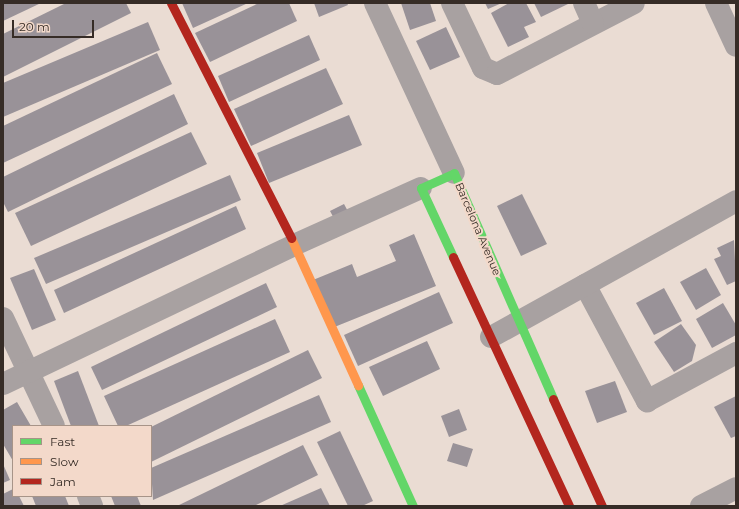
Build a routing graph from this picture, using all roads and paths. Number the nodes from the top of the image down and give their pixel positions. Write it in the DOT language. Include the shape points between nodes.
graph roads {
  1 [pos="171,3"];
  2 [pos="375,3"];
  3 [pos="452,3"];
  4 [pos="584,3"];
  5 [pos="634,3"];
  6 [pos="716,3"];
  7 [pos="593,23"];
  8 [pos="736,46"];
  9 [pos="454,173"];
  10 [pos="421,188"];
  11 [pos="736,201"];
  12 [pos="294,245"];
  13 [pos="585,285"];
  14 [pos="3,318"];
  15 [pos="518,322"];
  16 [pos="491,337"];
  17 [pos="736,354"];
  18 [pos="29,373"];
  19 [pos="3,384"];
  20 [pos="54,425"];
  21 [pos="736,488"];
  22 [pos="413,506"];
  23 [pos="569,506"];
  24 [pos="602,506"];
  25 [pos="701,506"];
  1 -- 12 [label="street"];
  2 -- 9 [label="street"];
  3 -- 7 [label="street" via="483,68 497,74"];
  4 -- 7 [label="street"];
  5 -- 7 [label="street"];
  6 -- 8 [label="street"];
  9 -- 10 [label="street, Barcelona Avenue"];
  9 -- 15 [label="street, Barcelona Avenue"];
  10 -- 12 [label="street"];
  10 -- 16 [label="street"];
  11 -- 13 [label="street"];
  12 -- 18 [label="street"];
  12 -- 22 [label="street"];
  13 -- 15 [label="street"];
  13 -- 17 [label="street" via="647,401"];
  14 -- 18 [label="street"];
  15 -- 16 [label="street"];
  15 -- 24 [label="street, Barcelona Avenue"];
  16 -- 23 [label="street"];
  18 -- 19 [label="street"];
  18 -- 20 [label="street"];
  21 -- 25 [label="street"];
}
